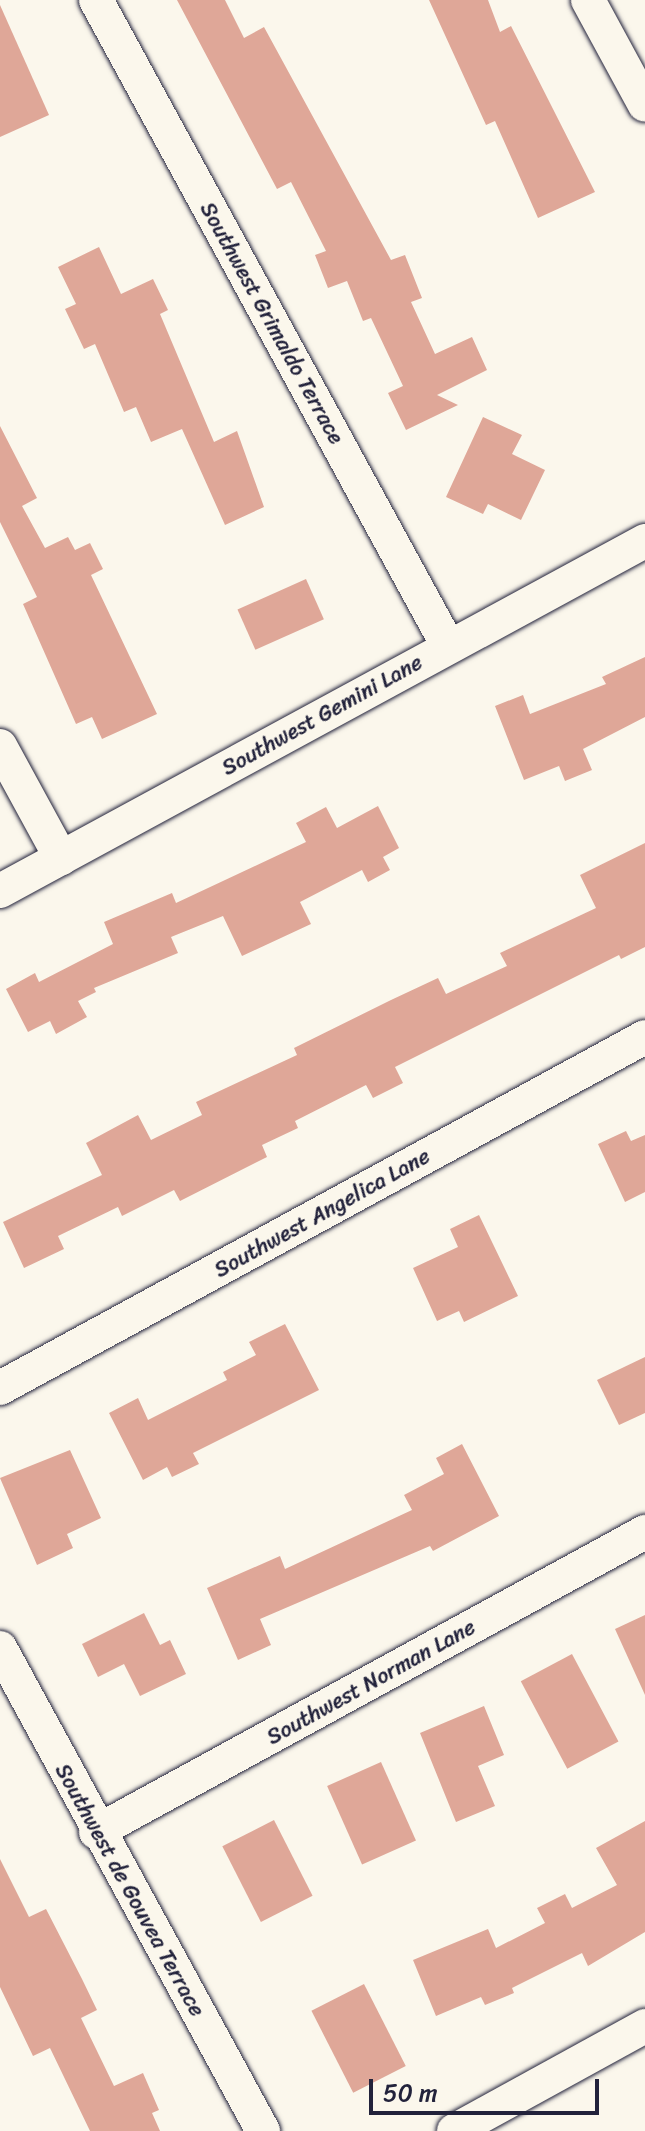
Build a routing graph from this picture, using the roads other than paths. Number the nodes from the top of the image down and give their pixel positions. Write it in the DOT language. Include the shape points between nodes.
graph roads {
  1 [pos="96,0"];
  2 [pos="588,0"];
  3 [pos="645,105"];
  4 [pos="645,541"];
  5 [pos="448,646"];
  6 [pos="0,746"];
  7 [pos="61,858"];
  8 [pos="0,891"];
  9 [pos="645,1037"];
  10 [pos="0,1388"];
  11 [pos="645,1532"];
  12 [pos="0,1648"];
  13 [pos="96,1832"];
  14 [pos="645,2026"];
  15 [pos="263,2131"];
  16 [pos="454,2131"];
  1 -- 5 [label="street, Southwest Grimaldo Terrace"];
  2 -- 3 [label="street"];
  4 -- 5 [label="street, Southwest Gemini Lane"];
  5 -- 7 [label="street, Southwest Gemini Lane"];
  6 -- 7 [label="street"];
  7 -- 8 [label="street, Southwest Gemini Lane"];
  9 -- 10 [label="street, Southwest Angelica Lane"];
  11 -- 13 [label="street, Southwest Norman Lane"];
  12 -- 13 [label="street, Southwest de Gouvea Terrace"];
  13 -- 15 [label="street, Southwest de Gouvea Terrace"];
  14 -- 16 [label="street"];
}
